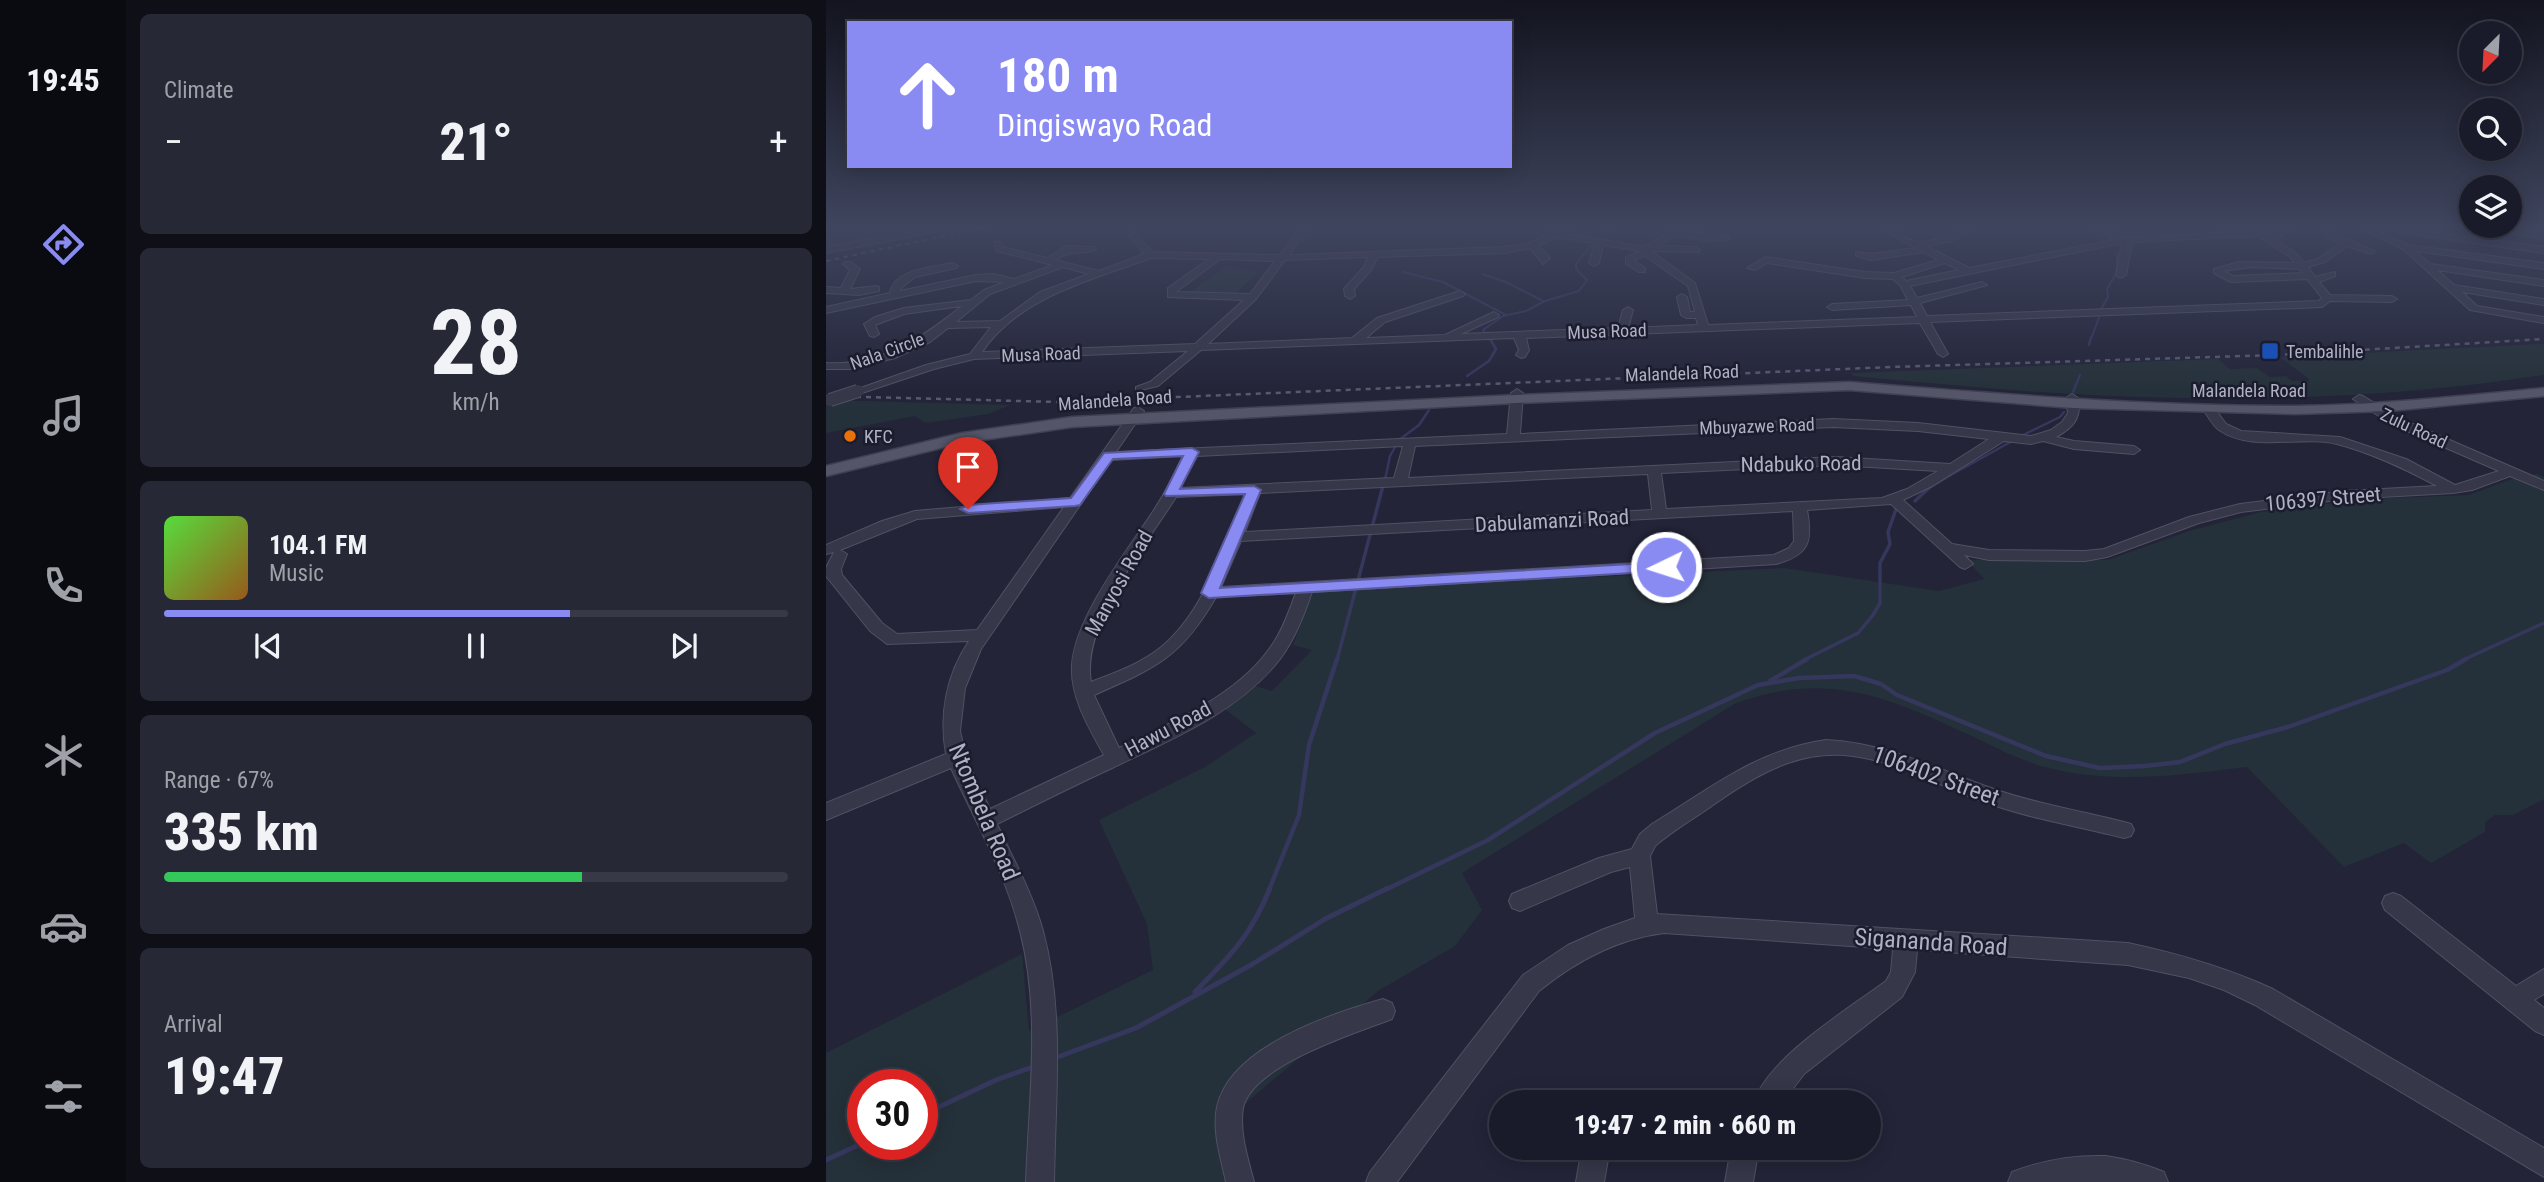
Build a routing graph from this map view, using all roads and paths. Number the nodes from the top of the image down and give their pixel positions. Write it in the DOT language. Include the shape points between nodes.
graph roads {
  1 [pos="848,282"];
  2 [pos="904,282"];
  3 [pos="951,282"];
  4 [pos="1009,282"];
  5 [pos="1073,282"];
  6 [pos="1182,282"];
  7 [pos="1265,282"];
  8 [pos="1355,282"];
  9 [pos="1688,282"];
  10 [pos="1914,282"];
  11 [pos="2315,282"];
  12 [pos="2444,282"];
  13 [pos="1905,284"];
  14 [pos="1982,285"];
  15 [pos="2449,287"];
  16 [pos="845,289"];
  17 [pos="826,290"];
  18 [pos="895,291"];
  19 [pos="1460,294"];
  20 [pos="1350,296"];
  21 [pos="1253,297"];
  22 [pos="1682,297"];
  23 [pos="2392,299"];
  24 [pos="2327,300"];
  25 [pos="2544,302"];
  26 [pos="972,303"];
  27 [pos="1915,303"];
  28 [pos="2403,306"];
  29 [pos="1832,307"];
  30 [pos="826,310"];
  31 [pos="1628,310"];
  32 [pos="1651,314"];
  33 [pos="1494,315"];
  34 [pos="1700,315"];
  35 [pos="1925,320"];
  36 [pos="2544,320"];
  37 [pos="1003,324"];
  38 [pos="945,325"];
  39 [pos="1704,328"];
  40 [pos="1651,330"];
  41 [pos="1622,331"];
  42 [pos="874,334"];
  43 [pos="1516,335"];
  44 [pos="1445,338"];
  45 [pos="1355,341"];
  46 [pos="1199,347"];
  47 [pos="1943,354"];
  48 [pos="1521,355"];
  49 [pos="974,356"];
  50 [pos="826,366"];
  51 [pos="2544,383"];
  52 [pos="1140,389"];
  53 [pos="2544,392"];
  54 [pos="1516,396"];
  55 [pos="828,401"];
  56 [pos="2073,401"];
  57 [pos="2374,403"];
  58 [pos="2209,410"];
  59 [pos="1136,414"];
  60 [pos="1513,437"];
  61 [pos="2011,438"];
  62 [pos="2045,438"];
  63 [pos="1401,442"];
  64 [pos="2134,450"];
  65 [pos="1192,452"];
  66 [pos="1109,456"];
  67 [pos="826,464"];
  68 [pos="1949,468"];
  69 [pos="1654,470"];
  70 [pos="826,471"];
  71 [pos="2512,471"];
  72 [pos="1390,483"];
  73 [pos="2544,486"];
  74 [pos="2453,489"];
  75 [pos="1254,490"];
  76 [pos="1171,494"];
  77 [pos="1895,500"];
  78 [pos="1075,502"];
  79 [pos="1798,508"];
  80 [pos="1660,515"];
  81 [pos="1234,537"];
  82 [pos="1947,548"];
  83 [pos="833,552"];
  84 [pos="1965,564"];
  85 [pos="1305,588"];
  86 [pos="1209,593"];
  87 [pos="982,635"];
  88 [pos="1084,692"];
  89 [pos="956,758"];
  90 [pos="1115,758"];
  91 [pos="826,812"];
  92 [pos="985,820"];
  93 [pos="2124,830"];
  94 [pos="1639,856"];
  95 [pos="1520,901"];
  96 [pos="2393,903"];
  97 [pos="1647,924"];
  98 [pos="1905,940"];
  99 [pos="2544,980"];
  100 [pos="2515,1000"];
  101 [pos="1383,1011"];
  102 [pos="2544,1023"];
  103 [pos="1776,1090"];
  104 [pos="1594,1160"];
  105 [pos="1743,1160"];
  106 [pos="2544,1163"];
  107 [pos="1041,1182"];
  108 [pos="1240,1182"];
  109 [pos="1380,1182"];
  110 [pos="1590,1182"];
  111 [pos="1739,1182"];
  112 [pos="2022,1182"];
  113 [pos="2154,1182"];
  1 -- 16 [label="street"];
  2 -- 18 [label="street"];
  3 -- 18 [label="street, Nala Circle"];
  4 -- 26 [label="street, Nala Circle"];
  5 -- 37 [label="street" via="1043,294"];
  6 -- 21 [label="street" via="1171,295"];
  7 -- 21 [label="street"];
  8 -- 20 [label="street"];
  9 -- 34 [label="street"];
  10 -- 13 [label="street"];
  11 -- 24 [label="street"];
  12 -- 15 [label="street"];
  13 -- 27 [label="street"];
  14 -- 27 [label="street"];
  15 -- 25 [label="street"];
  15 -- 36 [label="street" via="2480,310"];
  16 -- 17 [label="street"];
  16 -- 18 [label="street"];
  18 -- 30 [label="street, Nala Circle"];
  19 -- 45 [label="street" via="1381,320"];
  21 -- 46 [label="street"];
  22 -- 34 [label="street" via="1686,316"];
  23 -- 24 [label="street, Musa Road"];
  24 -- 28 [label="street"];
  24 -- 35 [label="street, Musa Road" via="2322,304"];
  26 -- 38 [label="street, Nala Circle"];
  26 -- 42 [label="street" via="879,318 869,324"];
  27 -- 29 [label="street"];
  27 -- 35 [label="street"];
  31 -- 41 [label="street"];
  32 -- 40 [label="street"];
  33 -- 44 [label="street"];
  34 -- 39 [label="street"];
  35 -- 39 [label="street, Musa Road"];
  35 -- 47 [label="street"];
  37 -- 38 [label="street, Nala Circle"];
  37 -- 49 [label="street" via="985,338"];
  38 -- 50 [label="street, Nala Circle" via="908,348 856,365"];
  39 -- 40 [label="street, Musa Road"];
  40 -- 41 [label="street, Musa Road"];
  41 -- 43 [label="street, Musa Road"];
  43 -- 44 [label="street, Musa Road"];
  43 -- 48 [label="street" via="1523,341"];
  44 -- 45 [label="street, Musa Road"];
  45 -- 46 [label="street, Musa Road"];
  46 -- 49 [label="street, Musa Road"];
  46 -- 52 [label="street" via="1161,379"];
  49 -- 55 [label="street, Musa Road, bridge"];
  51 -- 57 [label="main road, Malandela Road"];
  53 -- 57 [label="main road, Malandela Road"];
  54 -- 56 [label="main road, Malandela Road" via="1834,380"];
  54 -- 59 [label="main road, Malandela Road"];
  54 -- 60 [label="street"];
  56 -- 57 [label="main road, Malandela Road"];
  56 -- 58 [label="main road, Malandela Road"];
  56 -- 62 [label="street" via="2071,421"];
  57 -- 58 [label="main road, Malandela Road"];
  57 -- 71 [label="street, Zulu Road"];
  58 -- 74 [label="street, 106397 Street" via="2222,426 2247,436 2336,440 2401,462"];
  59 -- 66 [label="street, Ntombela Road"];
  59 -- 67 [label="main road, Malandela Road" via="1015,422"];
  59 -- 70 [label="main road, Malandela Road" via="1004,430"];
  60 -- 61 [label="street, Mbuyazwe Road" via="1833,423 1918,426"];
  60 -- 63 [label="street, Mbuyazwe Road"];
  61 -- 62 [label="street, Dabulamanzi Road"];
  61 -- 68 [label="street, Dabulamanzi Road"];
  62 -- 64 [label="street, Dabulamanzi Road"];
  63 -- 65 [label="street, Mbuyazwe Road"];
  63 -- 72 [label="street"];
  65 -- 66 [label="street, Mbuyazwe Road"];
  65 -- 76 [label="street, Manyosi Road"];
  66 -- 78 [label="street, Ntombela Road"];
  68 -- 69 [label="street, Ndabuko Road" via="1836,461"];
  68 -- 77 [label="street, Dabulamanzi Road"];
  69 -- 72 [label="street, Ndabuko Road"];
  69 -- 80 [label="street"];
  71 -- 73 [label="street, Zulu Road"];
  71 -- 74 [label="street, 106397 Street"];
  72 -- 75 [label="street, Ndabuko Road"];
  74 -- 82 [label="street, 106397 Street" via="2300,499 2240,508 2107,553 2085,556 1989,555"];
  75 -- 76 [label="street, Ndabuko Road"];
  75 -- 81 [label="street"];
  76 -- 88 [label="street, Manyosi Road" via="1087,637 1080,662"];
  77 -- 79 [label="street, Dabulamanzi Road"];
  77 -- 82 [label="street"];
  78 -- 83 [label="street" via="915,515"];
  78 -- 87 [label="street, Ntombela Road"];
  79 -- 80 [label="street, Dabulamanzi Road"];
  79 -- 85 [label="street" via="1804,532 1800,545 1776,559"];
  80 -- 81 [label="street, Dabulamanzi Road"];
  81 -- 86 [label="street"];
  82 -- 84 [label="street"];
  83 -- 87 [label="street" via="834,576 886,636 900,641"];
  85 -- 86 [label="street"];
  85 -- 90 [label="street, Hawu Road" via="1283,641 1247,682 1200,714"];
  86 -- 88 [label="street" via="1188,632 1165,653"];
  87 -- 89 [label="street, Ntombela Road" via="956,688 951,731"];
  88 -- 90 [label="street, Manyosi Road"];
  89 -- 91 [label="street"];
  89 -- 92 [label="street, Ntombela Road"];
  90 -- 92 [label="street, Hawu Road"];
  92 -- 107 [label="street, Ntombela Road" via="1031,922 1039,961"];
  93 -- 94 [label="street, 106402 Street" via="2014,804 1874,752 1827,747 1796,752 1757,769 1659,830"];
  94 -- 95 [label="street" via="1607,864"];
  94 -- 97 [label="street"];
  96 -- 100 [label="street"];
  97 -- 98 [label="street, Sigananda Road"];
  97 -- 109 [label="street, Sigananda Road" via="1554,965 1531,983"];
  98 -- 103 [label="street" via="1903,972 1894,989 1795,1065"];
  98 -- 106 [label="street, Sigananda Road" via="2128,954 2230,981 2306,1019"];
  99 -- 100 [label="street"];
  100 -- 102 [label="street"];
  101 -- 108 [label="street" via="1338,1024 1301,1043 1267,1063 1237,1090 1230,1132"];
  104 -- 110 [label="street"];
  105 -- 111 [label="street"];
  112 -- 113 [label="street" via="2039,1175 2079,1171 2117,1172"];
}
